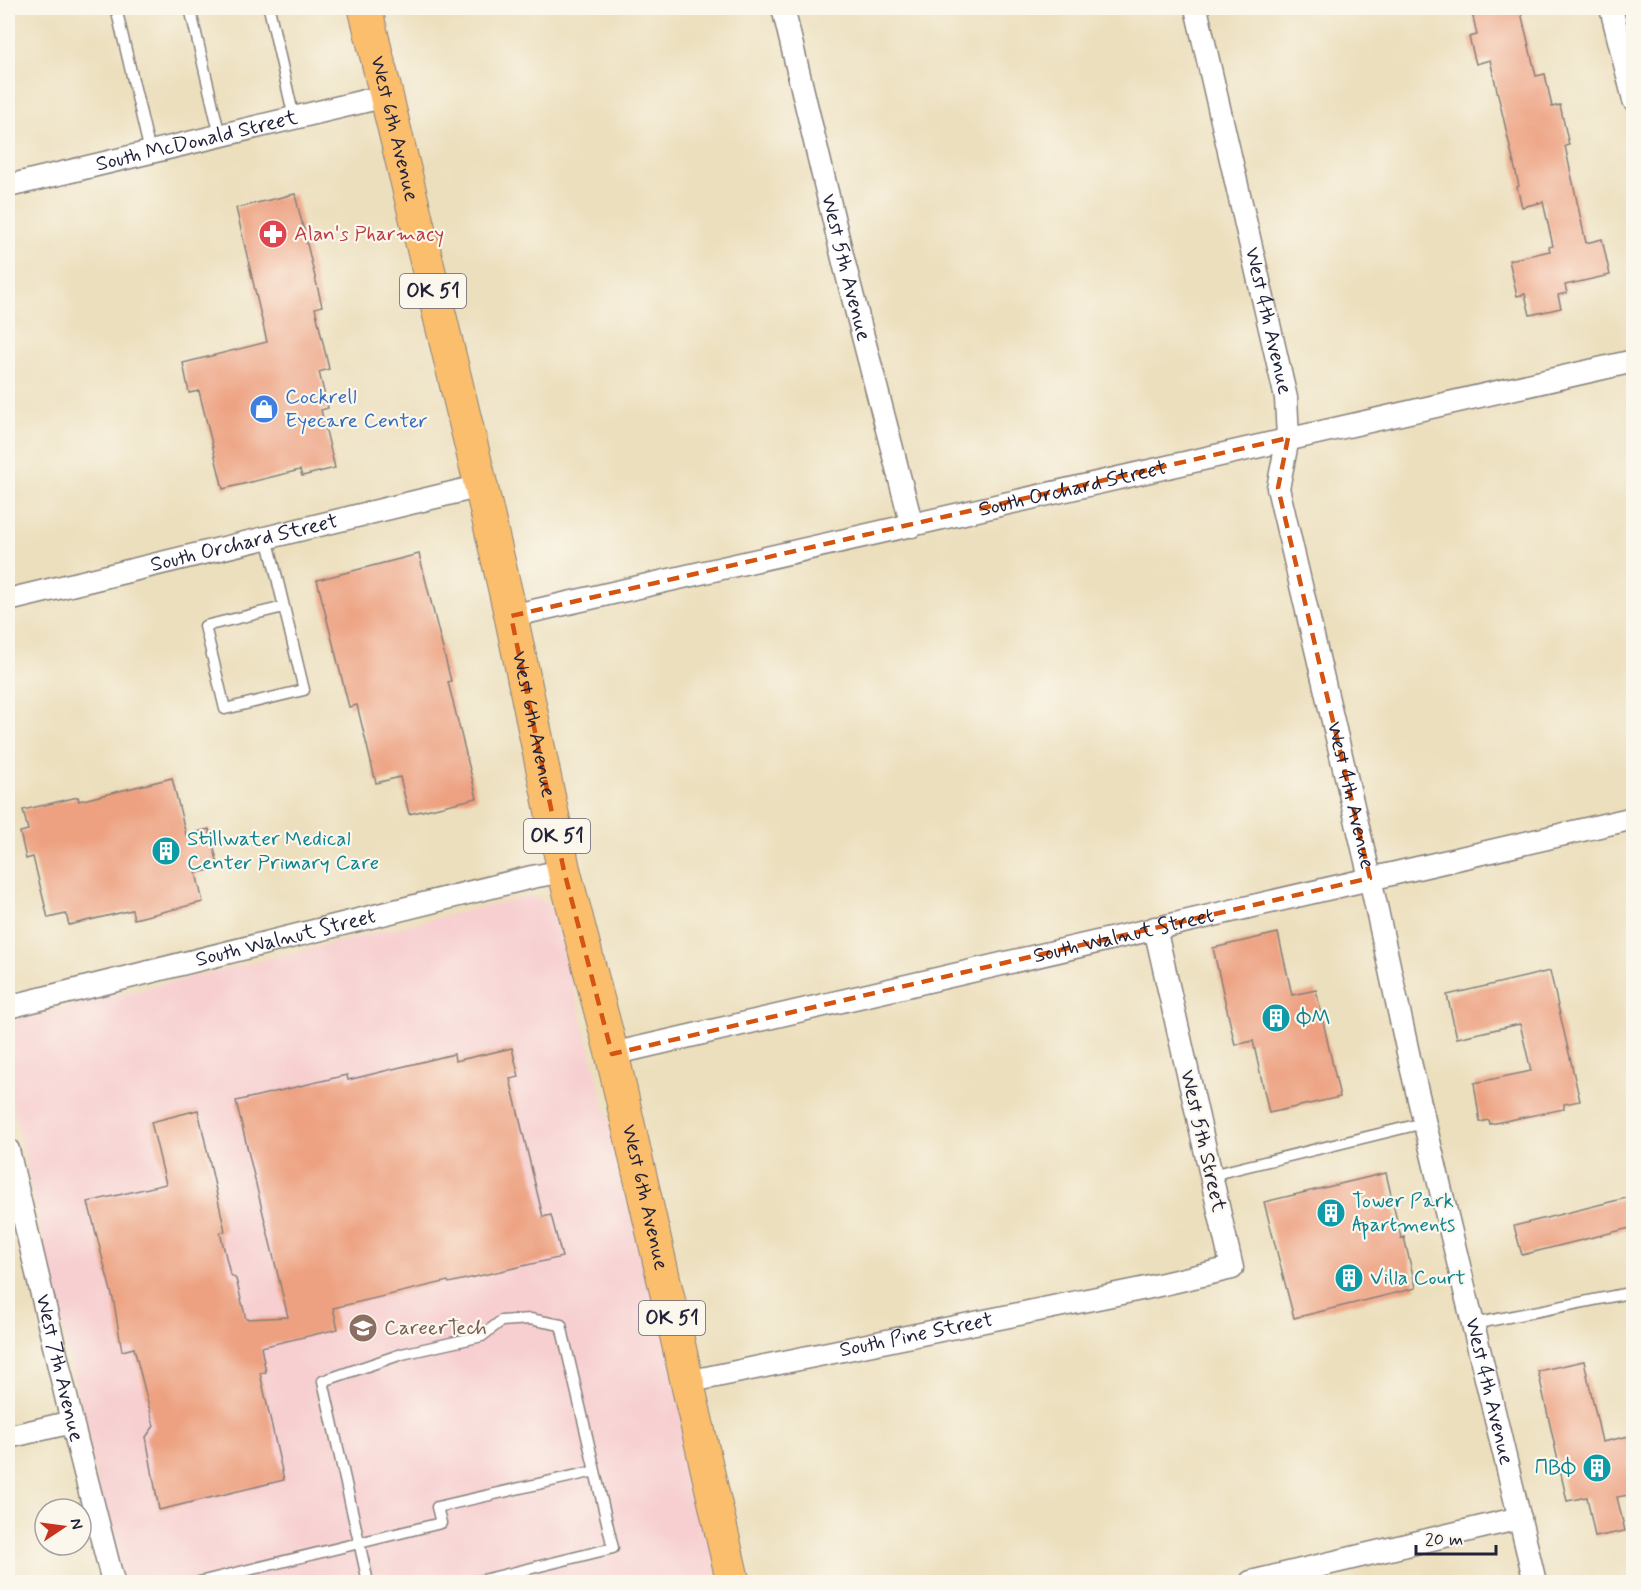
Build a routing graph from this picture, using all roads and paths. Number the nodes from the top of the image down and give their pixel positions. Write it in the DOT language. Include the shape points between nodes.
graph roads {
  1 [pos="116,8"];
  2 [pos="190,8"];
  3 [pos="269,8"];
  4 [pos="365,8"];
  5 [pos="783,8"];
  6 [pos="1196,8"];
  7 [pos="1611,8"];
  8 [pos="386,96"];
  9 [pos="1634,100"];
  10 [pos="294,118"];
  11 [pos="220,136"];
  12 [pos="150,152"];
  13 [pos="8,186"];
  14 [pos="1634,361"];
  15 [pos="1288,438"];
  16 [pos="481,486"];
  17 [pos="912,526"];
  18 [pos="267,538"];
  19 [pos="8,600"];
  20 [pos="284,607"];
  21 [pos="511,616"];
  22 [pos="1634,818"];
  23 [pos="564,871"];
  24 [pos="1370,878"];
  25 [pos="1155,928"];
  26 [pos="8,1007"];
  27 [pos="612,1054"];
  28 [pos="1424,1123"];
  29 [pos="8,1150"];
  30 [pos="1211,1175"];
  31 [pos="1146,1288"];
  32 [pos="1634,1292"];
  33 [pos="1473,1324"];
  34 [pos="687,1382"];
  35 [pos="72,1422"];
  36 [pos="8,1437"];
  37 [pos="596,1471"];
  38 [pos="1520,1518"];
  39 [pos="358,1542"];
  40 [pos="113,1582"];
  41 [pos="199,1582"];
  42 [pos="368,1582"];
  43 [pos="475,1582"];
  44 [pos="733,1582"];
  45 [pos="1251,1582"];
  46 [pos="1535,1582"];
  1 -- 12 [label="lane"];
  2 -- 11 [label="lane"];
  3 -- 10 [label="lane"];
  4 -- 8 [label="highway, West 6th Avenue / OK 51"];
  5 -- 17 [label="street, West 5th Avenue"];
  6 -- 15 [label="street, West 4th Avenue" via="1286,398"];
  7 -- 9 [label="street"];
  8 -- 10 [label="street, South McDonald Street"];
  8 -- 16 [label="highway, West 6th Avenue / OK 51"];
  10 -- 11 [label="street, South McDonald Street"];
  11 -- 12 [label="street, South McDonald Street"];
  12 -- 13 [label="street, South McDonald Street"];
  14 -- 15 [label="street, South Orchard Street"];
  15 -- 17 [label="street, South Orchard Street"];
  15 -- 24 [label="street, West 4th Avenue" via="1278,488"];
  16 -- 18 [label="street, South Orchard Street"];
  16 -- 21 [label="highway, West 6th Avenue / OK 51"];
  17 -- 21 [label="street, South Orchard Street"];
  18 -- 19 [label="street, South Orchard Street"];
  18 -- 20 [label="lane"];
  20 -- 20 [label="lane" via="304,690 225,709 205,626"];
  21 -- 23 [label="highway, West 6th Avenue / OK 51"];
  22 -- 24 [label="street, South Walnut Street"];
  23 -- 26 [label="street, South Walnut Street"];
  23 -- 27 [label="highway, West 6th Avenue / OK 51"];
  24 -- 25 [label="street, South Walnut Street"];
  24 -- 28 [label="street, West 4th Avenue"];
  25 -- 27 [label="street, South Walnut Street"];
  25 -- 30 [label="street, West 5th Street"];
  27 -- 34 [label="highway, West 6th Avenue / OK 51"];
  28 -- 30 [label="lane"];
  28 -- 33 [label="street, West 4th Avenue"];
  29 -- 35 [label="street, West 7th Avenue"];
  30 -- 31 [label="street, West 5th Street" via="1232,1268"];
  31 -- 34 [label="street, South Pine Street"];
  32 -- 33 [label="lane"];
  33 -- 38 [label="street, West 4th Avenue"];
  34 -- 44 [label="highway, West 6th Avenue / OK 51"];
  35 -- 36 [label="street"];
  35 -- 40 [label="street, West 7th Avenue"];
  37 -- 39 [label="lane" via="437,1508 441,1523"];
  37 -- 39 [label="lane" via="561,1325 530,1319 501,1321 482,1336 402,1354 323,1381"];
  37 -- 43 [label="lane" via="613,1548"];
  38 -- 45 [label="street"];
  38 -- 46 [label="street, West 4th Avenue"];
  39 -- 41 [label="lane"];
  39 -- 42 [label="lane"];
}
